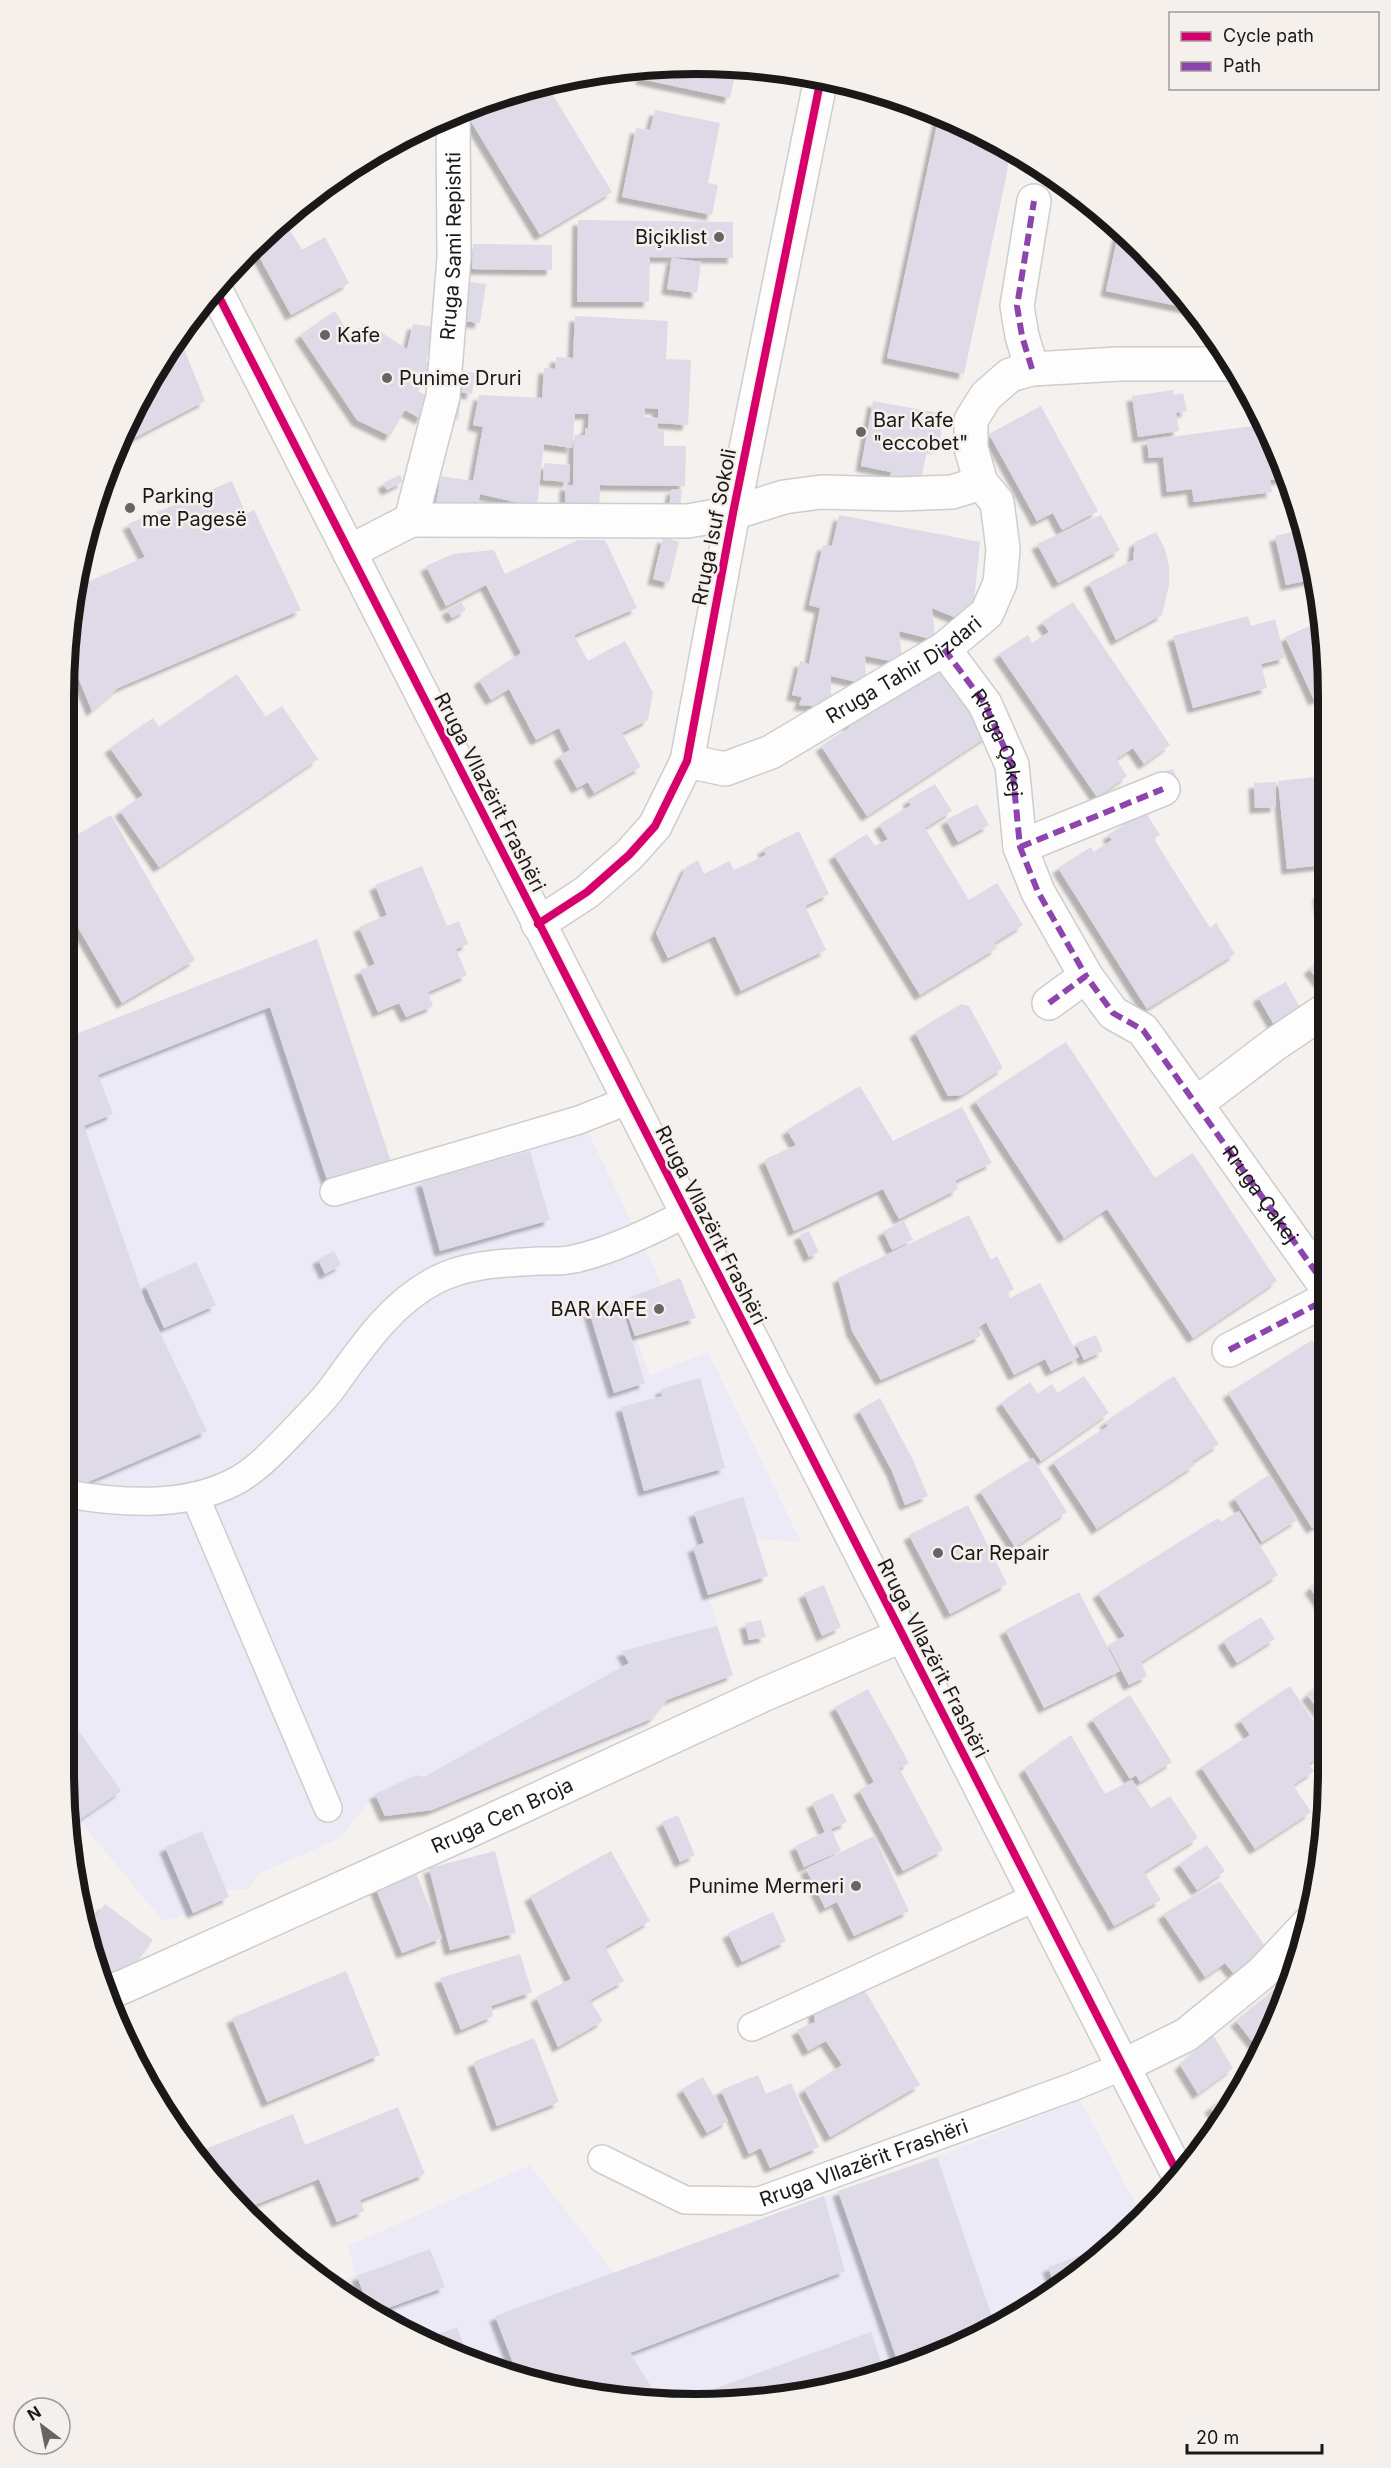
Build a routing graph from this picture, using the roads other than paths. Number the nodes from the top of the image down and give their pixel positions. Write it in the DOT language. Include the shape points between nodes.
graph roads {
  1 [pos="819,86"];
  2 [pos="453,123"];
  3 [pos="1034,201"];
  4 [pos="219,296"];
  5 [pos="1221,364"];
  6 [pos="1032,369"];
  7 [pos="981,483"];
  8 [pos="734,513"];
  9 [pos="411,520"];
  10 [pos="349,552"];
  11 [pos="944,649"];
  12 [pos="687,761"];
  13 [pos="1163,789"];
  14 [pos="1020,847"];
  15 [pos="538,924"];
  16 [pos="1086,976"];
  17 [pos="1049,1003"];
  18 [pos="1318,1015"];
  19 [pos="629,1100"];
  20 [pos="1196,1104"];
  21 [pos="334,1192"];
  22 [pos="687,1213"];
  23 [pos="1318,1275"];
  24 [pos="1318,1304"];
  25 [pos="1229,1350"];
  26 [pos="74,1495"];
  27 [pos="195,1496"];
  28 [pos="903,1635"];
  29 [pos="327,1808"];
  30 [pos="1036,1897"];
  31 [pos="1294,1939"];
  32 [pos="114,1990"];
  33 [pos="752,2027"];
  34 [pos="1123,2066"];
  35 [pos="602,2159"];
  36 [pos="1175,2168"];
  1 -- 8 [label="street, Rruga Isuf Sokoli"];
  2 -- 9 [label="street, Rruga Sami Repishti" via="453,257 443,396"];
  3 -- 6 [label="street" via="1017,306"];
  4 -- 10 [label="street, Rruga Vllazërit Frashëri"];
  5 -- 6 [label="street, Rruga Tahir Dizdari"];
  6 -- 7 [label="street, Rruga Tahir Dizdari" via="1010,375 986,396 971,420 971,448"];
  7 -- 8 [label="street, Rruga Isuf Sokoli" via="952,492 820,492 784,496"];
  7 -- 11 [label="street, Rruga Tahir Dizdari" via="997,502 1003,549 1000,583 987,613"];
  8 -- 9 [label="street, Rruga Isuf Sokoli" via="688,521"];
  8 -- 12 [label="street, Rruga Isuf Sokoli"];
  9 -- 10 [label="street"];
  10 -- 15 [label="street, Rruga Vllazërit Frashëri"];
  11 -- 12 [label="street, Rruga Tahir Dizdari" via="771,752 725,769"];
  11 -- 14 [label="street, Rruga Çakej" via="985,704 1012,765"];
  12 -- 15 [label="street, Rruga Isuf Sokoli" via="655,826 629,855 587,892"];
  13 -- 14 [label="street"];
  14 -- 16 [label="street, Rruga Çakej" via="1038,892"];
  15 -- 19 [label="street, Rruga Vllazërit Frashëri"];
  16 -- 17 [label="street"];
  16 -- 20 [label="street, Rruga Çakej" via="1113,1013 1143,1030"];
  18 -- 20 [label="street"];
  19 -- 21 [label="lane" via="579,1120"];
  19 -- 22 [label="street, Rruga Vllazërit Frashëri"];
  20 -- 23 [label="street, Rruga Çakej"];
  22 -- 27 [label="lane" via="610,1248 572,1260 469,1268 436,1280 402,1304 368,1338 331,1390 276,1450 233,1483"];
  22 -- 28 [label="street, Rruga Vllazërit Frashëri"];
  24 -- 25 [label="street"];
  26 -- 27 [label="lane" via="143,1502"];
  27 -- 29 [label="lane"];
  28 -- 30 [label="street, Rruga Vllazërit Frashëri"];
  28 -- 32 [label="street, Rruga Cen Broja"];
  30 -- 33 [label="lane"];
  30 -- 34 [label="street, Rruga Vllazërit Frashëri"];
  31 -- 34 [label="street, Rruga Vllazërit Frashëri" via="1262,1973 1186,2035"];
  34 -- 35 [label="lane, Rruga Vllazërit Frashëri" via="759,2201 685,2200"];
  34 -- 36 [label="street, Rruga Vllazërit Frashëri"];
}
